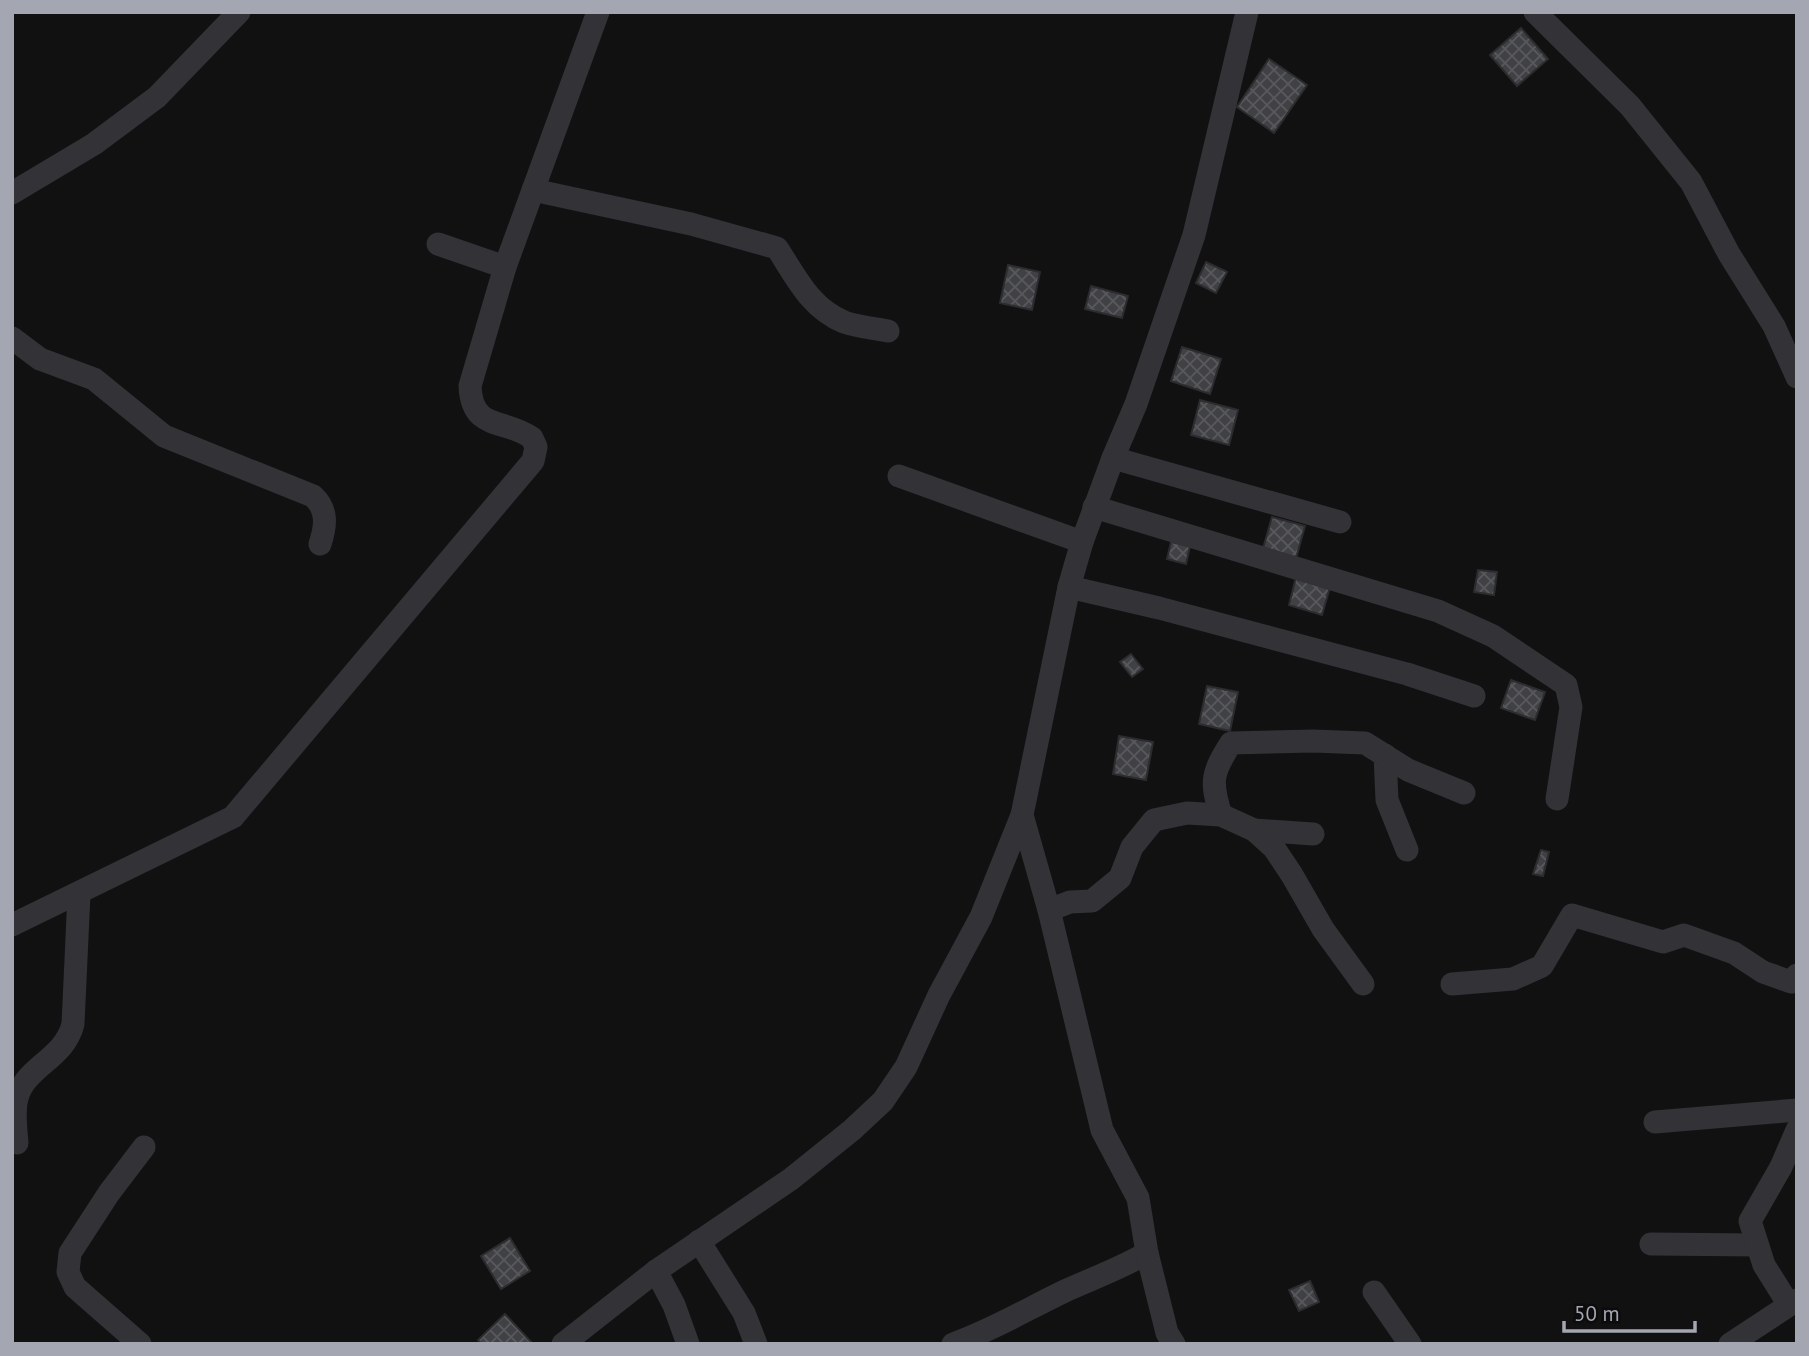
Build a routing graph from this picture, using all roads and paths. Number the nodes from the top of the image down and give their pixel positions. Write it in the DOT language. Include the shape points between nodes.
graph roads {
  1 [pos="239,12"];
  2 [pos="598,12"];
  3 [pos="1247,12"];
  4 [pos="1535,12"];
  5 [pos="533,190"];
  6 [pos="12,193"];
  7 [pos="438,244"];
  8 [pos="505,267"];
  9 [pos="888,331"];
  10 [pos="12,338"];
  11 [pos="1797,377"];
  12 [pos="1113,458"];
  13 [pos="899,476"];
  14 [pos="1094,507"];
  15 [pos="1340,522"];
  16 [pos="1082,542"];
  17 [pos="320,544"];
  18 [pos="1069,587"];
  19 [pos="1474,696"];
  20 [pos="1385,755"];
  21 [pos="1464,793"];
  22 [pos="1557,799"];
  23 [pos="1022,815"];
  24 [pos="1221,815"];
  25 [pos="1254,830"];
  26 [pos="1312,834"];
  27 [pos="1407,850"];
  28 [pos="79,894"];
  29 [pos="1049,910"];
  30 [pos="12,925"];
  31 [pos="1797,975"];
  32 [pos="1363,984"];
  33 [pos="1452,984"];
  34 [pos="1797,1110"];
  35 [pos="1656,1122"];
  36 [pos="1797,1130"];
  37 [pos="17,1143"];
  38 [pos="144,1147"];
  39 [pos="699,1241"];
  40 [pos="1651,1244"];
  41 [pos="1757,1245"];
  42 [pos="1147,1253"];
  43 [pos="656,1271"];
  44 [pos="1374,1292"];
  45 [pos="1793,1302"];
  46 [pos="140,1344"];
  47 [pos="563,1344"];
  48 [pos="688,1344"];
  49 [pos="756,1344"];
  50 [pos="953,1344"];
  51 [pos="1174,1344"];
  52 [pos="1410,1344"];
  53 [pos="1730,1344"];
  1 -- 6 [label="street" via="157,97 94,144"];
  2 -- 5 [label="street"];
  3 -- 12 [label="street" via="1194,235"];
  4 -- 11 [label="street" via="1630,106 1691,182 1774,326"];
  5 -- 8 [label="street"];
  5 -- 9 [label="street" via="777,248 807,296 823,312 846,323"];
  7 -- 8 [label="street"];
  8 -- 28 [label="street" via="470,395 482,417 532,439 536,450 531,464 233,817"];
  10 -- 17 [label="street" via="40,359 94,379 164,436 313,496 325,517"];
  12 -- 14 [label="street"];
  12 -- 15 [label="street"];
  13 -- 16 [label="street"];
  14 -- 16 [label="street"];
  14 -- 22 [label="street" via="1425,607 1493,636 1566,685 1571,708"];
  16 -- 18 [label="street"];
  18 -- 19 [label="street" via="1407,674"];
  18 -- 23 [label="street"];
  20 -- 21 [label="street" via="1408,770"];
  20 -- 24 [label="street" via="1365,743 1231,743 1216,768 1214,792"];
  20 -- 27 [label="street" via="1387,800"];
  23 -- 29 [label="street"];
  23 -- 39 [label="street" via="981,917 906,1067 883,1101 791,1179"];
  24 -- 25 [label="street"];
  24 -- 29 [label="street" via="1187,813 1154,820 1132,847 1120,878 1092,901 1070,902"];
  25 -- 26 [label="street"];
  25 -- 32 [label="street" via="1280,857"];
  28 -- 30 [label="street"];
  28 -- 37 [label="street" via="73,1024 61,1049 21,1088 15,1105"];
  29 -- 42 [label="street" via="1102,1130 1138,1198"];
  31 -- 33 [label="street" via="1791,982 1763,972 1734,953 1685,935 1663,942 1572,915 1542,966 1513,979"];
  34 -- 35 [label="street"];
  36 -- 41 [label="street" via="1750,1221"];
  38 -- 46 [label="street" via="70,1253 68,1266 75,1287"];
  39 -- 43 [label="street"];
  39 -- 49 [label="street" via="744,1313"];
  40 -- 41 [label="street"];
  41 -- 45 [label="street" via="1764,1265"];
  42 -- 50 [label="street"];
  42 -- 51 [label="street" via="1167,1333"];
  43 -- 47 [label="street"];
  43 -- 48 [label="street"];
  44 -- 52 [label="street"];
  45 -- 53 [label="street"];
}
